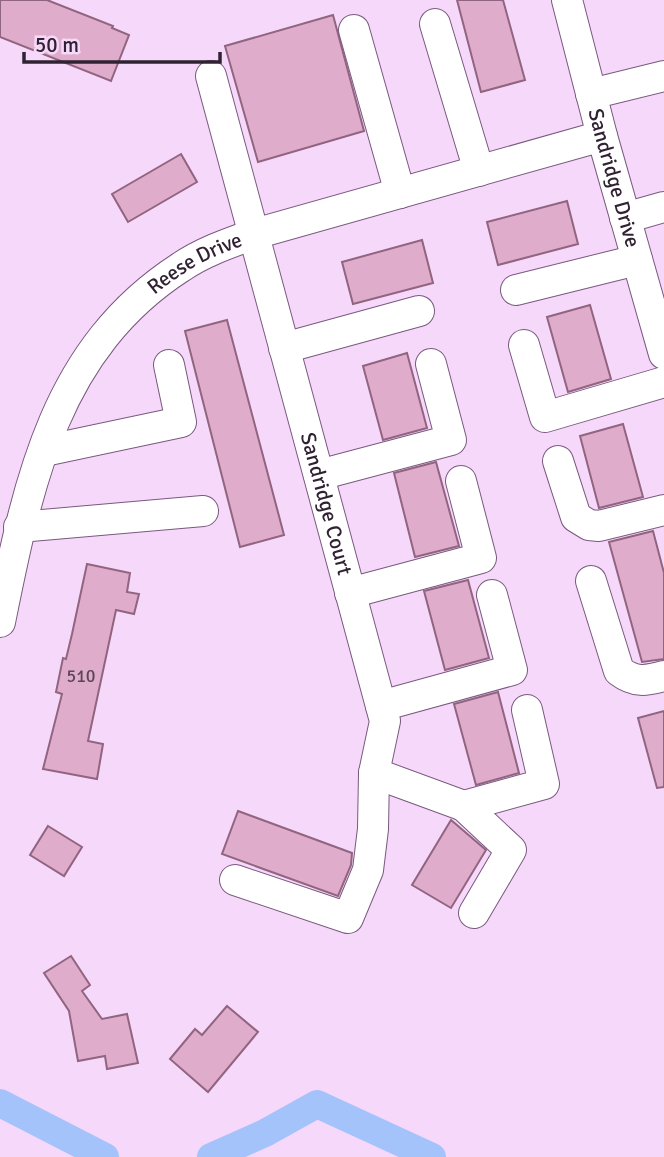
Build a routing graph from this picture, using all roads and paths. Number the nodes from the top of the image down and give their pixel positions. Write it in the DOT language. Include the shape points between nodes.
graph roads {
  1 [pos="567,0"];
  2 [pos="435,24"];
  3 [pos="354,30"];
  4 [pos="211,76"];
  5 [pos="664,76"];
  6 [pos="591,94"];
  7 [pos="602,136"];
  8 [pos="479,170"];
  9 [pos="400,193"];
  10 [pos="664,207"];
  11 [pos="625,218"];
  12 [pos="254,234"];
  13 [pos="637,260"];
  14 [pos="516,290"];
  15 [pos="419,311"];
  16 [pos="662,341"];
  17 [pos="524,345"];
  18 [pos="284,348"];
  19 [pos="431,364"];
  20 [pos="169,365"];
  21 [pos="664,382"];
  22 [pos="44,451"];
  23 [pos="558,461"];
  24 [pos="319,475"];
  25 [pos="461,481"];
  26 [pos="664,510"];
  27 [pos="203,511"];
  28 [pos="19,527"];
  29 [pos="591,581"];
  30 [pos="351,593"];
  31 [pos="492,595"];
  32 [pos="0,622"];
  33 [pos="664,676"];
  34 [pos="381,706"];
  35 [pos="527,710"];
  36 [pos="374,773"];
  37 [pos="464,806"];
  38 [pos="235,880"];
  39 [pos="474,913"];
  1 -- 6 [label="street, Sandridge Drive"];
  2 -- 8 [label="street"];
  3 -- 9 [label="street"];
  4 -- 12 [label="street, Sandridge Court"];
  5 -- 6 [label="street"];
  6 -- 7 [label="street, Sandridge Drive"];
  7 -- 8 [label="street, Reese Drive"];
  7 -- 11 [label="street, Sandridge Drive"];
  8 -- 9 [label="street, Reese Drive"];
  9 -- 12 [label="street, Reese Drive"];
  10 -- 11 [label="street"];
  11 -- 13 [label="street, Sandridge Drive"];
  12 -- 18 [label="street, Sandridge Court"];
  12 -- 22 [label="street, Reese Drive" via="182,265 121,314 68,388"];
  13 -- 14 [label="street"];
  13 -- 16 [label="street, Sandridge Drive"];
  15 -- 18 [label="street"];
  17 -- 21 [label="street" via="545,417"];
  18 -- 24 [label="street, Sandridge Court"];
  19 -- 24 [label="street" via="451,440"];
  20 -- 22 [label="street" via="181,422"];
  22 -- 28 [label="street, Reese Drive"];
  23 -- 26 [label="street" via="576,517 589,525"];
  24 -- 30 [label="street, Sandridge Court"];
  25 -- 30 [label="street" via="481,558"];
  27 -- 28 [label="street"];
  28 -- 32 [label="street, Reese Drive"];
  29 -- 33 [label="street" via="619,671 640,681"];
  30 -- 34 [label="street, Sandridge Court"];
  31 -- 34 [label="street" via="512,670"];
  34 -- 36 [label="street, Sandridge Court" via="385,721"];
  35 -- 37 [label="street" via="544,784"];
  36 -- 37 [label="street"];
  36 -- 38 [label="street, Sandridge Court" via="368,870 348,918"];
  37 -- 39 [label="street" via="511,850"];
}
